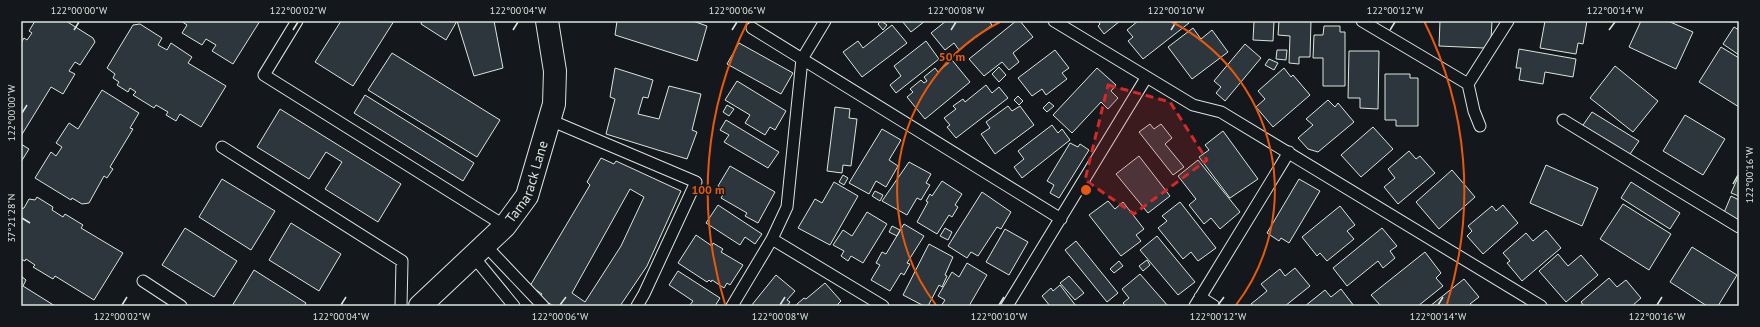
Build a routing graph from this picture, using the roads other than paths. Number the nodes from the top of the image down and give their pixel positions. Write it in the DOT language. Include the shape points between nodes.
graph roads {
  1 [pos="297,21"];
  2 [pos="547,21"];
  3 [pos="825,21"];
  4 [pos="1054,21"];
  5 [pos="1362,21"];
  6 [pos="1508,21"];
  7 [pos="752,28"];
  8 [pos="802,59"];
  9 [pos="1146,78"];
  10 [pos="1468,84"];
  11 [pos="550,120"];
  12 [pos="1562,120"];
  13 [pos="1480,126"];
  14 [pos="222,147"];
  15 [pos="1289,152"];
  16 [pos="1060,219"];
  17 [pos="505,226"];
  18 [pos="1739,227"];
  19 [pos="772,239"];
  20 [pos="479,251"];
  21 [pos="142,281"];
  22 [pos="1197,302"];
  23 [pos="182,306"];
  24 [pos="401,306"];
  25 [pos="420,306"];
  26 [pos="514,306"];
  27 [pos="543,306"];
  28 [pos="637,306"];
  29 [pos="732,306"];
  30 [pos="883,306"];
  31 [pos="1007,306"];
  32 [pos="1214,306"];
  33 [pos="1541,306"];
  1 -- 17 [label="lane" via="264,75"];
  2 -- 11 [label="street, Tamarack Lane" via="555,71 554,104"];
  3 -- 8 [label="lane"];
  4 -- 9 [label="lane"];
  5 -- 10 [label="lane"];
  6 -- 10 [label="lane"];
  7 -- 8 [label="lane"];
  8 -- 16 [label="lane"];
  8 -- 19 [label="lane" via="787,207"];
  9 -- 15 [label="lane" via="1193,105 1221,112"];
  9 -- 16 [label="lane"];
  10 -- 13 [label="lane"];
  11 -- 17 [label="street, Tamarack Lane" via="527,196"];
  11 -- 28 [label="lane" via="696,182"];
  12 -- 18 [label="lane"];
  14 -- 24 [label="lane" via="402,261"];
  15 -- 22 [label="lane"];
  15 -- 33 [label="lane"];
  16 -- 31 [label="lane"];
  17 -- 20 [label="street, Tamarack Lane"];
  19 -- 29 [label="lane"];
  19 -- 30 [label="lane"];
  20 -- 25 [label="street, Tamarack Lane"];
  20 -- 26 [label="lane"];
  20 -- 27 [label="lane"];
  21 -- 23 [label="lane"];
  22 -- 32 [label="lane"];
}
